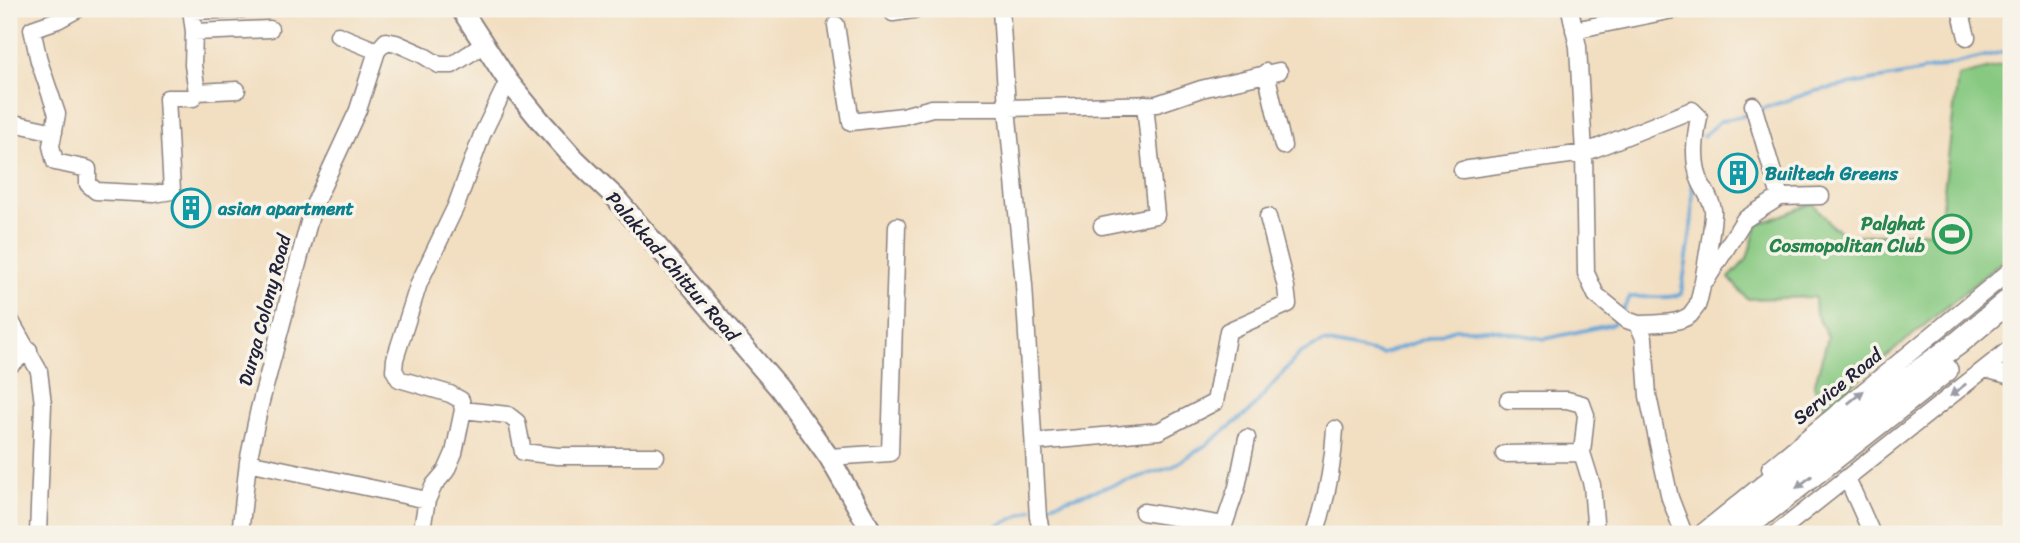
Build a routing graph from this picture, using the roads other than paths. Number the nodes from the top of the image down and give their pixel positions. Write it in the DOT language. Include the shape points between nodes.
graph roads {
  1 [pos="78,9"];
  2 [pos="242,9"];
  3 [pos="461,9"];
  4 [pos="892,9"];
  5 [pos="919,9"];
  6 [pos="1001,9"];
  7 [pos="1570,9"];
  8 [pos="1678,9"];
  9 [pos="1960,9"];
  10 [pos="191,10"];
  11 [pos="836,25"];
  12 [pos="270,29"];
  13 [pos="1574,30"];
  14 [pos="194,32"];
  15 [pos="338,34"];
  16 [pos="1967,37"];
  17 [pos="484,45"];
  18 [pos="377,51"];
  19 [pos="508,81"];
  20 [pos="237,90"];
  21 [pos="197,92"];
  22 [pos="1145,104"];
  23 [pos="1753,105"];
  24 [pos="1007,108"];
  25 [pos="9,122"];
  26 [pos="54,132"];
  27 [pos="1283,146"];
  28 [pos="1584,153"];
  29 [pos="1462,170"];
  30 [pos="1780,197"];
  31 [pos="1821,197"];
  32 [pos="1268,217"];
  33 [pos="897,226"];
  34 [pos="1102,226"];
  35 [pos="2011,270"];
  36 [pos="1702,287"];
  37 [pos="2011,299"];
  38 [pos="9,318"];
  39 [pos="2011,318"];
  40 [pos="1632,322"];
  41 [pos="2011,348"];
  42 [pos="29,350"];
  43 [pos="9,366"];
  44 [pos="1984,369"];
  45 [pos="2011,376"];
  46 [pos="1508,400"];
  47 [pos="463,410"];
  48 [pos="1335,429"];
  49 [pos="1247,438"];
  50 [pos="1035,442"];
  51 [pos="1582,453"];
  52 [pos="1504,454"];
  53 [pos="656,456"];
  54 [pos="829,457"];
  55 [pos="248,462"];
  56 [pos="1847,478"];
  57 [pos="428,500"];
  58 [pos="1143,512"];
  59 [pos="1222,530"];
  60 [pos="38,534"];
  61 [pos="240,534"];
  62 [pos="421,534"];
  63 [pos="873,534"];
  64 [pos="1042,534"];
  65 [pos="1315,534"];
  66 [pos="1596,534"];
  67 [pos="1684,534"];
  68 [pos="1689,534"];
  69 [pos="1706,534"];
  70 [pos="1737,534"];
  71 [pos="1776,534"];
  72 [pos="1872,534"];
  1 -- 26 [label="street" via="32,29 57,114"];
  2 -- 10 [label="street"];
  3 -- 17 [label="main road, Palakkad-Chittur Road"];
  4 -- 5 [label="street" via="893,13"];
  6 -- 24 [label="street"];
  7 -- 13 [label="street"];
  8 -- 13 [label="street"];
  9 -- 16 [label="street"];
  10 -- 14 [label="street"];
  11 -- 24 [label="street" via="850,122 932,108"];
  12 -- 14 [label="street"];
  13 -- 28 [label="street"];
  14 -- 21 [label="street"];
  15 -- 18 [label="street"];
  17 -- 18 [label="street" via="452,65 439,65 386,41"];
  17 -- 19 [label="main road, Palakkad-Chittur Road"];
  18 -- 55 [label="street, Durga Colony Road" via="358,110 313,206"];
  19 -- 47 [label="street" via="419,283 395,359 399,379 450,394 461,400"];
  19 -- 54 [label="main road, Palakkad-Chittur Road" via="779,388"];
  20 -- 21 [label="street"];
  21 -- 26 [label="street" via="194,98 167,98 172,191 96,191 88,184 88,169 55,162"];
  22 -- 24 [label="street"];
  22 -- 27 [label="street" via="1273,71"];
  22 -- 34 [label="street" via="1156,215"];
  23 -- 30 [label="street"];
  24 -- 50 [label="street"];
  25 -- 26 [label="street"];
  28 -- 29 [label="street"];
  28 -- 36 [label="street" via="1684,112 1692,110 1699,117 1695,163 1713,210"];
  28 -- 40 [label="street" via="1586,273 1596,295"];
  30 -- 31 [label="street"];
  30 -- 36 [label="street" via="1744,220"];
  32 -- 50 [label="street" via="1288,304 1228,331 1215,402 1159,431"];
  33 -- 54 [label="street" via="890,453"];
  68 -- 35 [label="street, Service Road, one-way"];
  36 -- 40 [label="street" via="1698,305 1682,319"];
  37 -- 69 [label="highway"];
  38 -- 42 [label="street"];
  39 -- 70 [label="highway, one-way"];
  40 -- 67 [label="street" via="1644,338 1648,396 1670,498"];
  41 -- 44 [label="street"];
  42 -- 43 [label="street"];
  42 -- 60 [label="street" via="39,371 43,404"];
  44 -- 45 [label="street"];
  44 -- 56 [label="street, one-way"];
  46 -- 51 [label="street" via="1582,404 1586,415"];
  47 -- 53 [label="street" via="508,415 517,422 523,452"];
  47 -- 57 [label="street" via="454,453"];
  48 -- 65 [label="street" via="1333,463"];
  49 -- 59 [label="street"];
  50 -- 64 [label="street"];
  51 -- 52 [label="street"];
  51 -- 66 [label="street" via="1592,485"];
  54 -- 63 [label="main road, Palakkad-Chittur Road"];
  55 -- 57 [label="street"];
  55 -- 61 [label="street, Durga Colony Road"];
  56 -- 71 [label="street"];
  56 -- 72 [label="street"];
  57 -- 62 [label="street"];
  58 -- 59 [label="street"];
}
